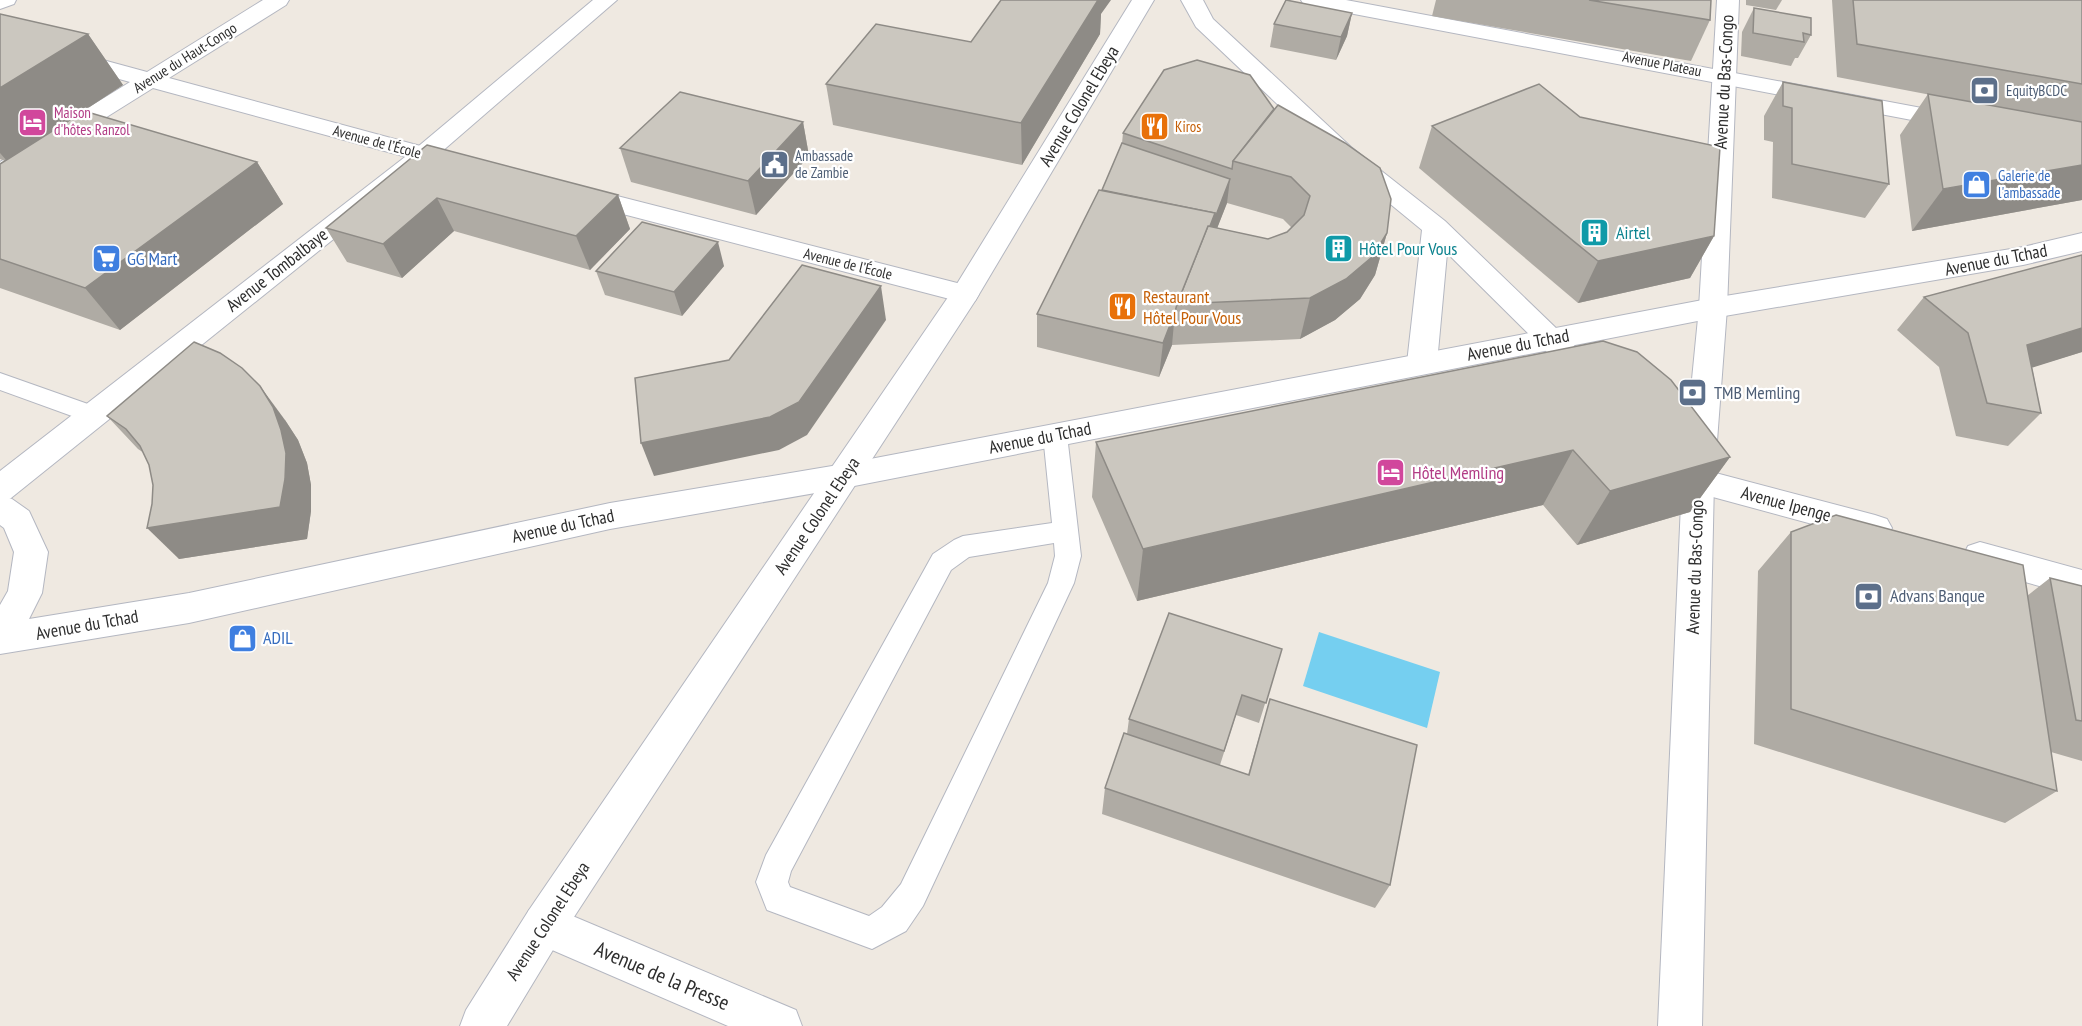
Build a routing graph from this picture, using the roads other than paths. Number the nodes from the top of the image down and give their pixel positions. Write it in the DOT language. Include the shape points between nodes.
graph roads {
  1 [pos="8,0"];
  2 [pos="278,0"];
  3 [pos="606,0"];
  4 [pos="1143,0"];
  5 [pos="1192,0"];
  6 [pos="1312,0"];
  7 [pos="1728,0"];
  8 [pos="0,4"];
  9 [pos="0,39"];
  10 [pos="1724,76"];
  11 [pos="150,80"];
  12 [pos="1978,125"];
  13 [pos="423,155"];
  14 [pos="480,169"];
  15 [pos="0,172"];
  16 [pos="550,187"];
  17 [pos="1436,227"];
  18 [pos="2082,242"];
  19 [pos="965,294"];
  20 [pos="1713,308"];
  21 [pos="1551,338"];
  22 [pos="1422,363"];
  23 [pos="1592,380"];
  24 [pos="0,381"];
  25 [pos="94,415"];
  26 [pos="1055,435"];
  27 [pos="1659,449"];
  28 [pos="844,476"];
  29 [pos="1698,481"];
  30 [pos="0,489"];
  31 [pos="0,508"];
  32 [pos="1066,531"];
  33 [pos="1901,535"];
  34 [pos="1947,548"];
  35 [pos="2082,584"];
  36 [pos="0,638"];
  37 [pos="544,925"];
  38 [pos="482,1026"];
  39 [pos="780,1026"];
  40 [pos="1680,1026"];
  1 -- 8 [label="lane"];
  2 -- 11 [label="street, Avenue du Haut-Congo"];
  3 -- 13 [label="street, Avenue Tombalbaye"];
  4 -- 19 [label="street, Avenue Colonel Ebeya"];
  5 -- 17 [label="street" via="1204,22 1333,144"];
  6 -- 10 [label="street, Avenue Plateau"];
  7 -- 10 [label="street, Avenue du Bas-Congo"];
  9 -- 11 [label="street, Avenue de l’École"];
  10 -- 12 [label="street, Avenue Plateau"];
  10 -- 20 [label="street, Avenue du Bas-Congo"];
  11 -- 13 [label="street, Avenue de l’École"];
  11 -- 15 [label="street, Avenue du Haut-Congo"];
  13 -- 14 [label="street, Avenue de l’École"];
  13 -- 25 [label="street, Avenue Tombalbaye"];
  16 -- 19 [label="street, Avenue de l’École"];
  17 -- 21 [label="street"];
  17 -- 22 [label="street"];
  18 -- 20 [label="street, Avenue du Tchad" via="2023,256"];
  19 -- 28 [label="street, Avenue Colonel Ebeya"];
  20 -- 21 [label="street, Avenue du Tchad"];
  20 -- 29 [label="street, Avenue du Bas-Congo"];
  21 -- 22 [label="street, Avenue du Tchad"];
  21 -- 23 [label="street"];
  22 -- 26 [label="street, Avenue du Tchad"];
  24 -- 25 [label="lane"];
  25 -- 30 [label="street, Avenue Tombalbaye"];
  26 -- 28 [label="street, Avenue du Tchad"];
  26 -- 32 [label="lane"];
  27 -- 29 [label="street"];
  28 -- 36 [label="street, Avenue du Tchad" via="610,516 189,608"];
  28 -- 37 [label="street, Avenue Colonel Ebeya"];
  29 -- 33 [label="street, Avenue Ipenge"];
  29 -- 40 [label="street, Avenue du Bas-Congo"];
  31 -- 36 [label="street" via="17,520 31,552 25,592"];
  32 -- 32 [label="lane" via="1068,556 1061,583 912,895 894,919 872,933 778,900 772,882 777,866 942,562 963,547"];
  34 -- 35 [label="street"];
  37 -- 38 [label="street, Avenue Colonel Ebeya"];
  37 -- 39 [label="street, Avenue de la Presse"];
}
